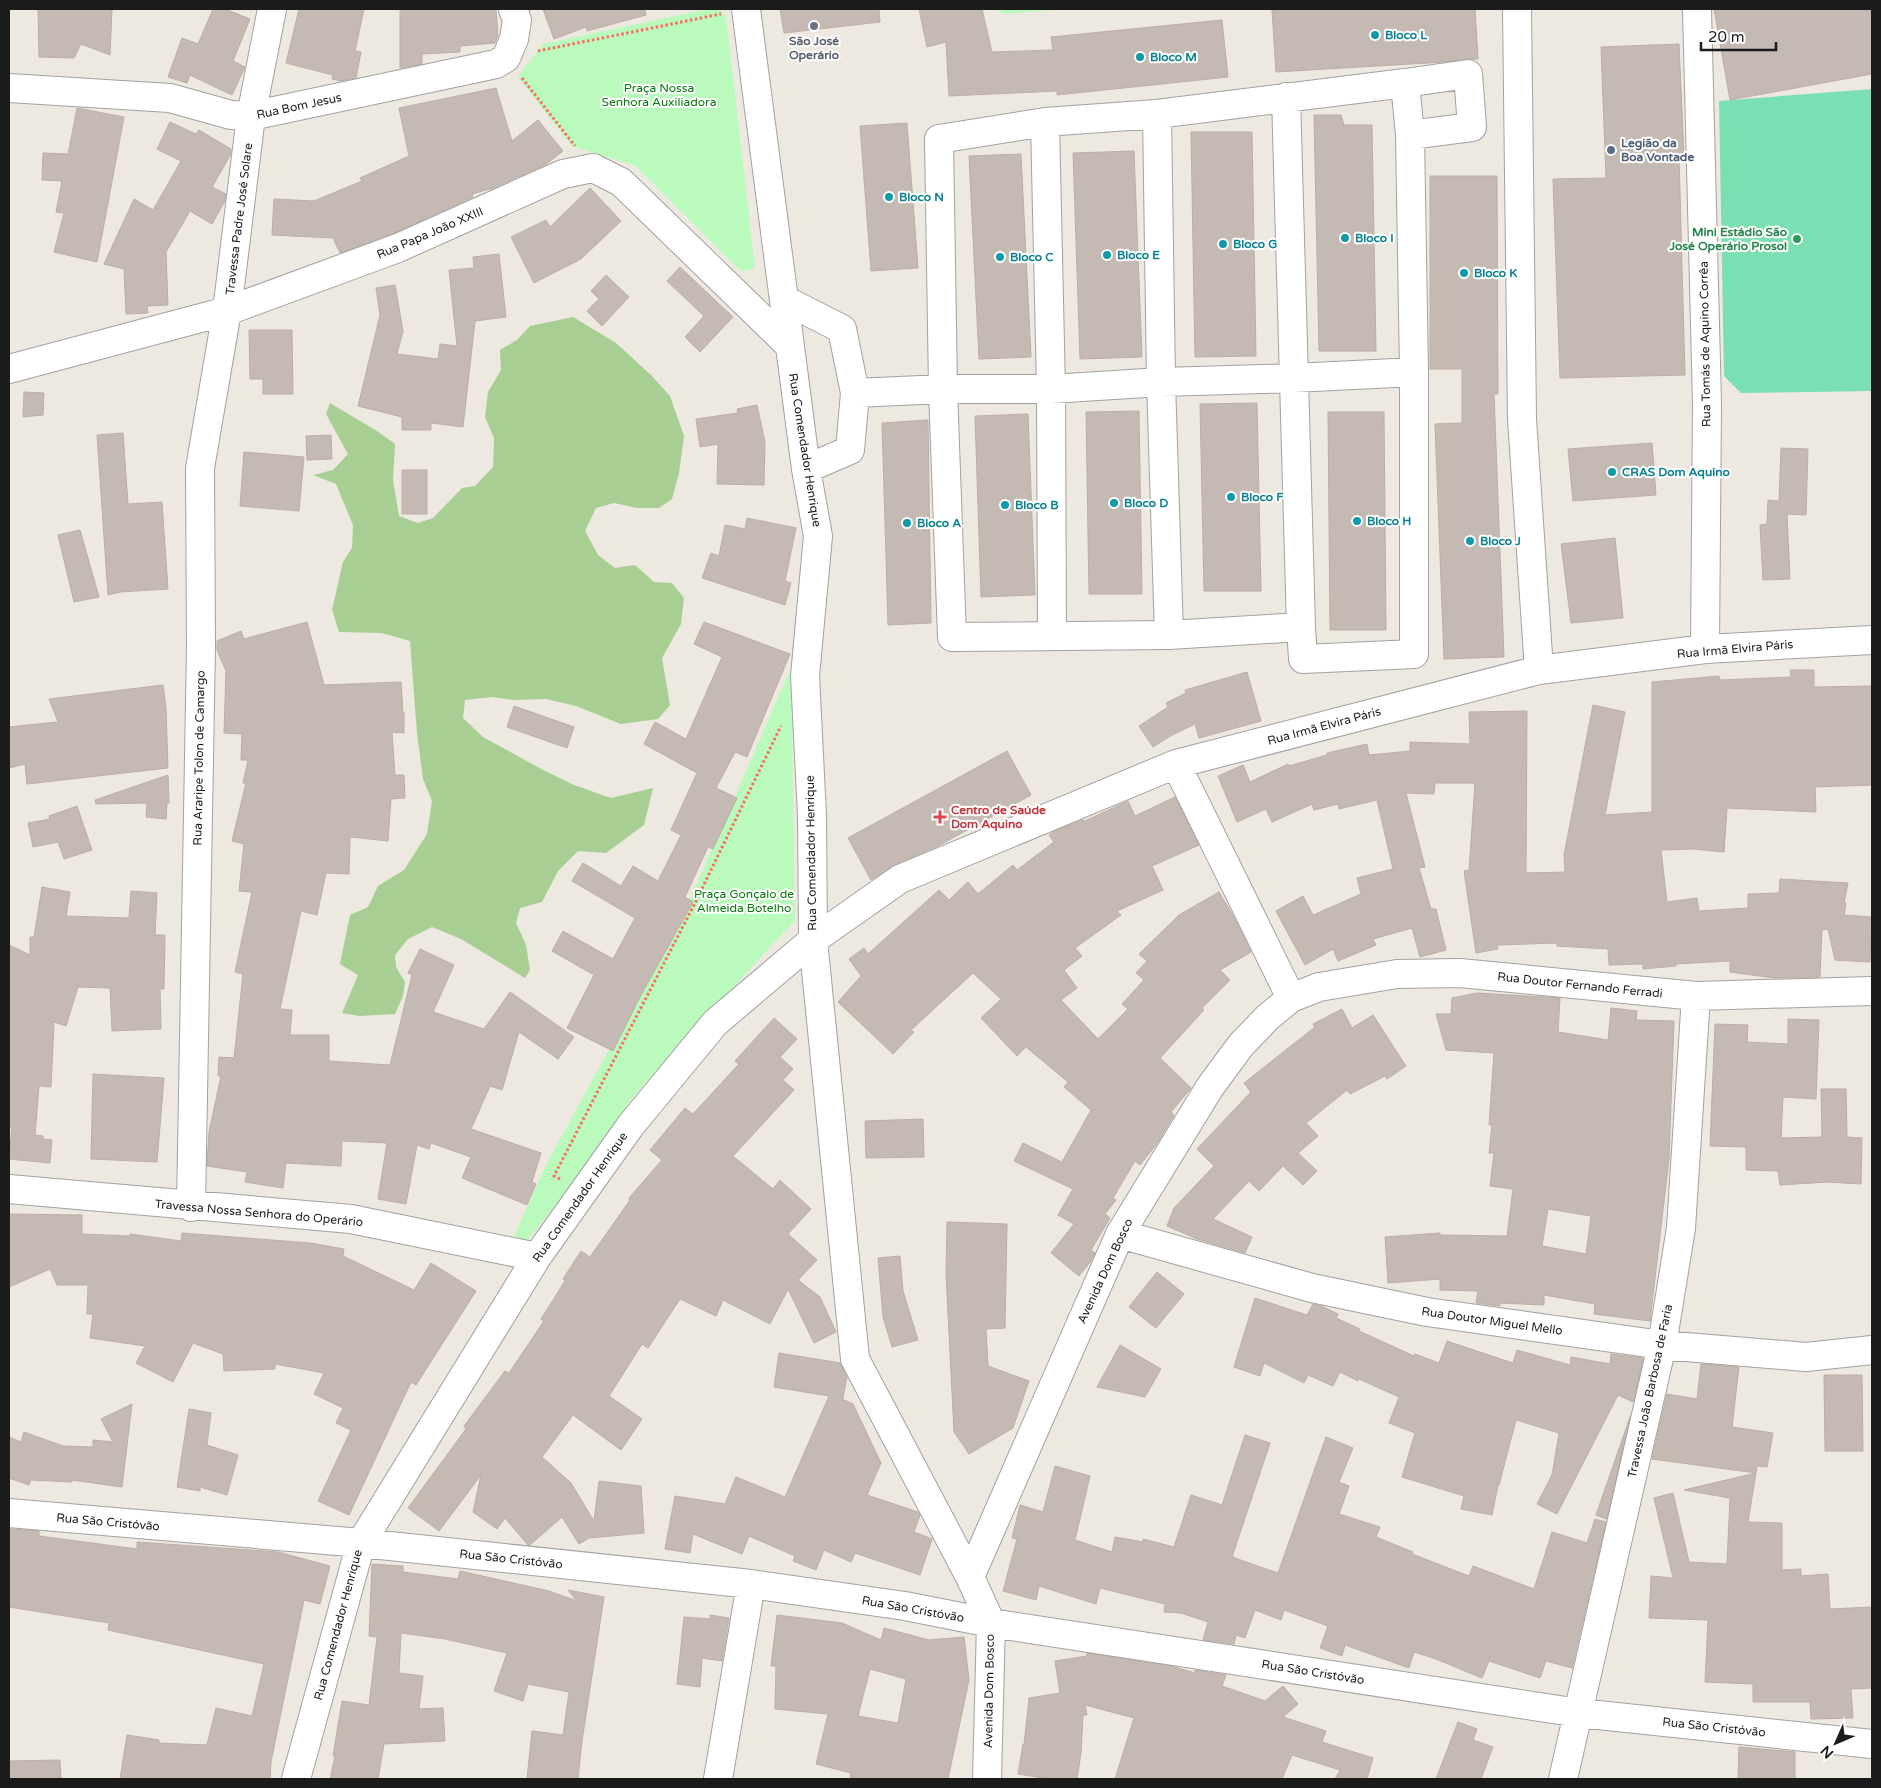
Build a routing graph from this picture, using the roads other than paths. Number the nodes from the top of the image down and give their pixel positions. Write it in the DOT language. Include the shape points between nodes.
graph roads {
  1 [pos="272,9"];
  2 [pos="513,9"];
  3 [pos="746,9"];
  4 [pos="1517,9"];
  5 [pos="1697,9"];
  6 [pos="1405,83"];
  7 [pos="9,88"];
  8 [pos="1286,96"];
  9 [pos="1157,114"];
  10 [pos="252,116"];
  11 [pos="1045,122"];
  12 [pos="1410,135"];
  13 [pos="784,300"];
  14 [pos="227,311"];
  15 [pos="790,346"];
  16 [pos="9,369"];
  17 [pos="1414,372"];
  18 [pos="1294,378"];
  19 [pos="1162,382"];
  20 [pos="943,389"];
  21 [pos="1051,389"];
  22 [pos="855,393"];
  23 [pos="806,469"];
  24 [pos="1301,627"];
  25 [pos="1052,636"];
  26 [pos="1169,636"];
  27 [pos="1872,640"];
  28 [pos="1705,649"];
  29 [pos="1539,670"];
  30 [pos="1176,764"];
  31 [pos="813,940"];
  32 [pos="1872,991"];
  33 [pos="1696,996"];
  34 [pos="1292,998"];
  35 [pos="9,1189"];
  36 [pos="191,1206"];
  37 [pos="1120,1234"];
  38 [pos="537,1257"];
  39 [pos="1662,1345"];
  40 [pos="1872,1350"];
  41 [pos="9,1513"];
  42 [pos="361,1543"];
  43 [pos="970,1577"];
  44 [pos="751,1584"];
  45 [pos="991,1623"];
  46 [pos="1579,1713"];
  47 [pos="1872,1744"];
  48 [pos="296,1779"];
  49 [pos="718,1779"];
  50 [pos="987,1779"];
  51 [pos="1563,1779"];
  1 -- 10 [label="street, Travessa Padre José Solare"];
  2 -- 10 [label="street, Rua Bom Jesus" via="517,20 514,39 506,58 496,64"];
  3 -- 13 [label="street, Rua Comendador Henrique"];
  4 -- 29 [label="street" via="1522,419"];
  5 -- 28 [label="street, Rua Tomás de Aquino Corrêa" via="1707,403"];
  6 -- 8 [label="street"];
  6 -- 12 [label="street"];
  6 -- 12 [label="street" via="1468,74 1472,128"];
  7 -- 10 [label="street, Rua Bom Jesus" via="170,98 231,114"];
  8 -- 9 [label="street"];
  8 -- 18 [label="street"];
  9 -- 11 [label="street"];
  9 -- 19 [label="street"];
  10 -- 14 [label="street, Travessa Padre José Solare"];
  11 -- 20 [label="street" via="939,139"];
  11 -- 21 [label="street"];
  12 -- 17 [label="street"];
  13 -- 15 [label="street, Rua Comendador Henrique"];
  13 -- 22 [label="street" via="842,330"];
  14 -- 15 [label="street, Rua Papa João XXIII" via="398,248 563,174 593,168 621,182"];
  14 -- 16 [label="street, Rua Papa João XXIII"];
  14 -- 36 [label="street, Rua Araripe Tolon de Camargo" via="200,468 201,646"];
  15 -- 23 [label="street, Rua Comendador Henrique"];
  17 -- 18 [label="street"];
  17 -- 24 [label="street" via="1414,654 1303,659"];
  18 -- 19 [label="street"];
  18 -- 24 [label="street"];
  19 -- 21 [label="street"];
  19 -- 26 [label="street"];
  20 -- 21 [label="street"];
  20 -- 22 [label="street"];
  20 -- 25 [label="street" via="952,637"];
  21 -- 25 [label="street"];
  22 -- 23 [label="street" via="850,450"];
  23 -- 31 [label="street, Rua Comendador Henrique" via="818,536 805,676 812,814"];
  24 -- 26 [label="street"];
  25 -- 26 [label="street"];
  27 -- 28 [label="street, Rua Irmã Elvira Páris"];
  28 -- 29 [label="street, Rua Irmã Elvira Páris"];
  29 -- 30 [label="street, Rua Irmã Elvira Páris"];
  30 -- 31 [label="street, Rua Irmã Elvira Páris" via="900,879"];
  30 -- 34 [label="street"];
  31 -- 38 [label="street, Rua Comendador Henrique" via="715,1023 631,1125"];
  31 -- 43 [label="street, Avenida Dom Bosco" via="854,1359"];
  32 -- 33 [label="street, Rua Doutor Fernando Ferradi"];
  33 -- 34 [label="street, Rua Doutor Fernando Ferradi" via="1460,973 1397,974 1319,987"];
  33 -- 39 [label="street, Travessa João Barbosa de Faria" via="1681,1228"];
  34 -- 37 [label="street, Avenida Dom Bosco" via="1240,1045 1210,1087"];
  35 -- 36 [label="street, Travessa Nossa Senhora do Operário"];
  36 -- 38 [label="street, Travessa Nossa Senhora do Operário" via="351,1219"];
  37 -- 39 [label="street, Rua Doutor Miguel Mello" via="1312,1288 1427,1312"];
  37 -- 43 [label="street, Avenida Dom Bosco"];
  38 -- 42 [label="street, Rua Comendador Henrique"];
  39 -- 40 [label="street, Rua Doutor Miguel Mello" via="1806,1357"];
  39 -- 46 [label="street, Travessa João Barbosa de Faria"];
  41 -- 42 [label="street, Rua São Cristóvão"];
  42 -- 44 [label="street, Rua São Cristóvão"];
  42 -- 48 [label="street, Rua Comendador Henrique"];
  43 -- 45 [label="street, Avenida Dom Bosco"];
  44 -- 45 [label="street, Rua São Cristóvão" via="905,1606"];
  44 -- 49 [label="street"];
  45 -- 46 [label="street, Rua São Cristóvão"];
  45 -- 50 [label="street, Avenida Dom Bosco"];
  46 -- 47 [label="street, Rua São Cristóvão"];
  46 -- 51 [label="street, Travessa João Barbosa de Faria"];
}
